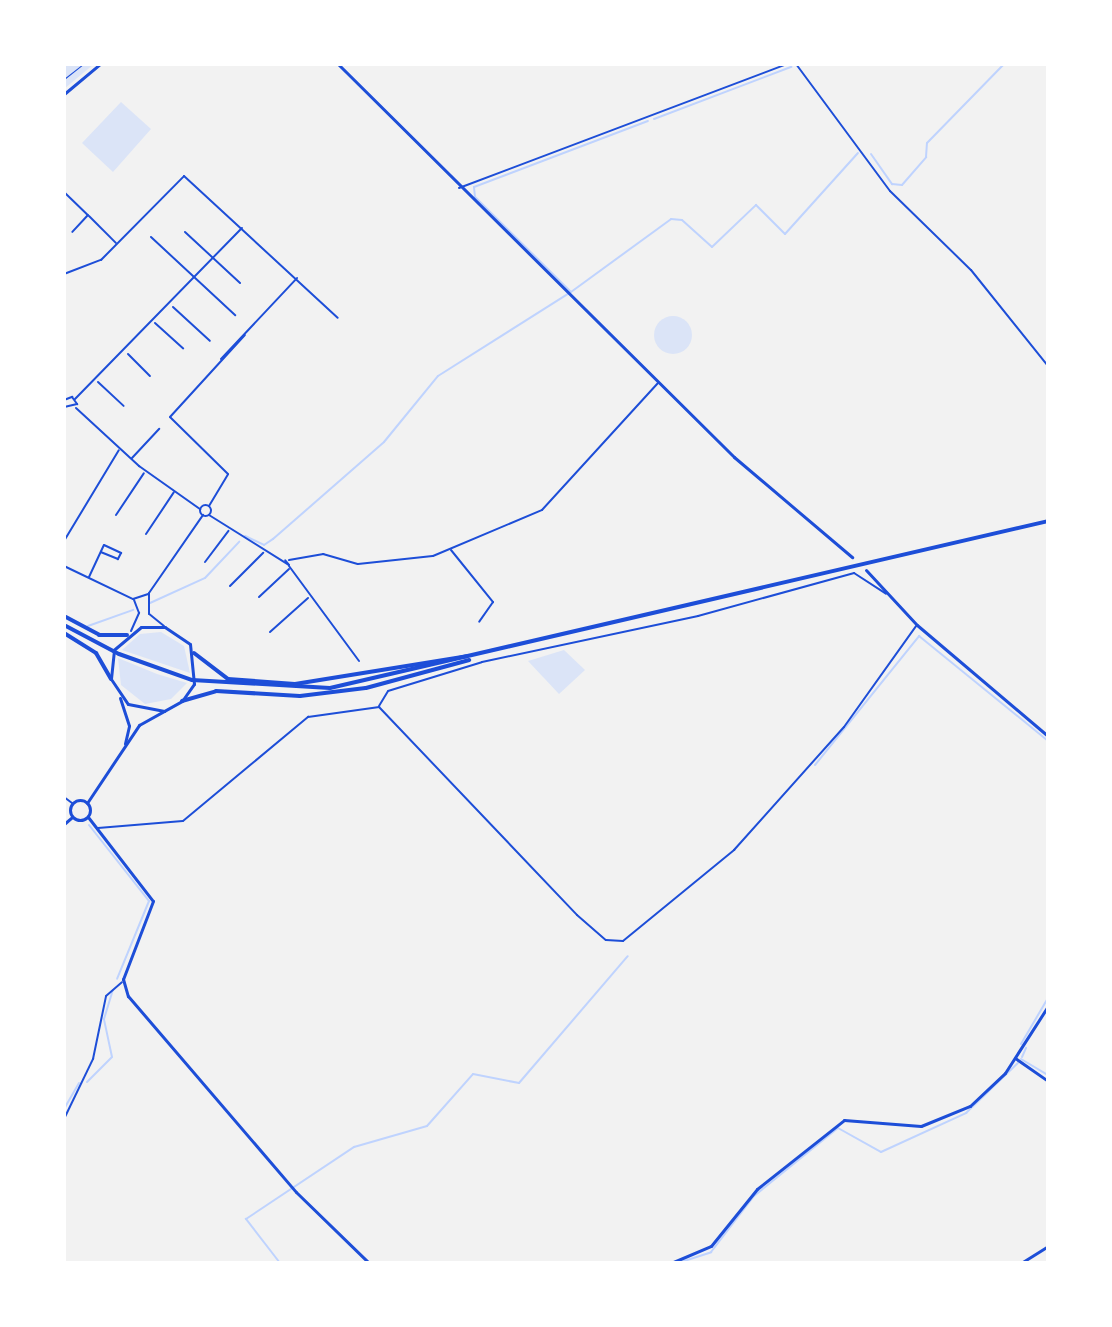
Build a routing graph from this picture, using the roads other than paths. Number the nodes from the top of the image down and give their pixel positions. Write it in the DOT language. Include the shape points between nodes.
graph roads {
  1 [pos="100,64"];
  2 [pos="338,64"];
  3 [pos="787,64"];
  4 [pos="796,64"];
  5 [pos="64,94"];
  6 [pos="459,188"];
  7 [pos="64,192"];
  8 [pos="88,215"];
  9 [pos="243,227"];
  10 [pos="72,232"];
  11 [pos="185,232"];
  12 [pos="151,237"];
  13 [pos="116,243"];
  14 [pos="214,259"];
  15 [pos="64,273"];
  16 [pos="298,277"];
  17 [pos="195,279"];
  18 [pos="240,283"];
  19 [pos="171,305"];
  20 [pos="235,315"];
  21 [pos="338,318"];
  22 [pos="155,323"];
  23 [pos="210,341"];
  24 [pos="183,348"];
  25 [pos="127,353"];
  26 [pos="1048,366"];
  27 [pos="150,376"];
  28 [pos="97,381"];
  29 [pos="659,382"];
  30 [pos="65,398"];
  31 [pos="75,399"];
  32 [pos="124,406"];
  33 [pos="64,407"];
  34 [pos="76,408"];
  35 [pos="159,429"];
  36 [pos="120,449"];
  37 [pos="131,459"];
  38 [pos="146,471"];
  39 [pos="174,492"];
  40 [pos="209,506"];
  41 [pos="200,509"];
  42 [pos="116,515"];
  43 [pos="203,515"];
  44 [pos="209,515"];
  45 [pos="1048,521"];
  46 [pos="229,530"];
  47 [pos="146,534"];
  48 [pos="64,541"];
  49 [pos="450,550"];
  50 [pos="265,551"];
  51 [pos="101,552"];
  52 [pos="852,557"];
  53 [pos="287,560"];
  54 [pos="205,562"];
  55 [pos="64,566"];
  56 [pos="289,567"];
  57 [pos="866,570"];
  58 [pos="89,578"];
  59 [pos="230,586"];
  60 [pos="149,593"];
  61 [pos="309,596"];
  62 [pos="891,596"];
  63 [pos="259,597"];
  64 [pos="133,599"];
  65 [pos="64,616"];
  66 [pos="479,622"];
  67 [pos="64,625"];
  68 [pos="917,625"];
  69 [pos="165,627"];
  70 [pos="270,632"];
  71 [pos="64,633"];
  72 [pos="129,633"];
  73 [pos="194,653"];
  74 [pos="477,656"];
  75 [pos="359,661"];
  76 [pos="111,679"];
  77 [pos="119,695"];
  78 [pos="182,701"];
  79 [pos="380,709"];
  80 [pos="164,711"];
  81 [pos="1048,736"];
  82 [pos="124,748"];
  83 [pos="64,797"];
  84 [pos="72,803"];
  85 [pos="87,803"];
  86 [pos="72,817"];
  87 [pos="88,817"];
  88 [pos="64,824"];
  89 [pos="98,829"];
  90 [pos="122,982"];
  91 [pos="1048,1006"];
  92 [pos="1015,1058"];
  93 [pos="1048,1081"];
  94 [pos="64,1119"];
  95 [pos="1048,1246"];
  96 [pos="369,1263"];
  97 [pos="671,1263"];
  98 [pos="1021,1263"];
  1 -- 5 [label="street"];
  2 -- 6 [label="street"];
  3 -- 6 [label="street"];
  4 -- 26 [label="street" via="890,191 971,270"];
  6 -- 29 [label="street"];
  7 -- 8 [label="street"];
  8 -- 10 [label="street"];
  8 -- 13 [label="street"];
  9 -- 13 [label="street" via="184,176"];
  9 -- 14 [label="street"];
  9 -- 16 [label="street"];
  11 -- 14 [label="street"];
  12 -- 17 [label="street"];
  13 -- 15 [label="street" via="98,263"];
  14 -- 17 [label="street"];
  14 -- 18 [label="street"];
  16 -- 21 [label="street"];
  16 -- 40 [label="street" via="170,417 229,476"];
  17 -- 19 [label="street"];
  17 -- 20 [label="street"];
  19 -- 22 [label="street"];
  19 -- 23 [label="street"];
  22 -- 24 [label="street"];
  22 -- 25 [label="street"];
  25 -- 27 [label="street"];
  25 -- 28 [label="street"];
  28 -- 31 [label="street"];
  28 -- 32 [label="street"];
  29 -- 49 [label="street" via="542,510"];
  29 -- 52 [label="street"];
  30 -- 31 [label="street"];
  31 -- 34 [label="street"];
  33 -- 34 [label="street"];
  34 -- 36 [label="street"];
  35 -- 37 [label="street"];
  36 -- 37 [label="street"];
  36 -- 48 [label="street"];
  37 -- 38 [label="street"];
  38 -- 39 [label="street"];
  38 -- 42 [label="street"];
  39 -- 41 [label="street"];
  39 -- 47 [label="street"];
  40 -- 41 [label="street"];
  40 -- 44 [label="street"];
  41 -- 43 [label="street"];
  43 -- 44 [label="street"];
  43 -- 60 [label="street"];
  44 -- 46 [label="street"];
  45 -- 74 [label="highway"];
  46 -- 50 [label="street"];
  46 -- 54 [label="street"];
  49 -- 53 [label="street" via="358,564 323,554"];
  49 -- 66 [label="street" via="493,602"];
  50 -- 53 [label="street"];
  50 -- 59 [label="street"];
  51 -- 51 [label="street" via="104,545 121,553 118,559"];
  51 -- 58 [label="street"];
  53 -- 56 [label="street"];
  55 -- 58 [label="street"];
  56 -- 61 [label="street"];
  56 -- 63 [label="street"];
  57 -- 62 [label="street"];
  58 -- 64 [label="street"];
  60 -- 64 [label="street"];
  60 -- 69 [label="street" via="149,614"];
  61 -- 70 [label="street"];
  61 -- 75 [label="street"];
  62 -- 68 [label="street"];
  62 -- 79 [label="street" via="854,573 678,620 482,662 388,691"];
  64 -- 72 [label="street" via="139,613"];
  65 -- 72 [label="highway" via="99,635"];
  67 -- 74 [label="highway" via="119,654 192,680 314,689"];
  68 -- 79 [label="street" via="844,727 734,850 619,942 602,938 577,915"];
  68 -- 81 [label="street"];
  69 -- 72 [label="street"];
  69 -- 73 [label="street"];
  71 -- 76 [label="highway" via="96,653"];
  72 -- 76 [label="street" via="114,650"];
  73 -- 74 [label="highway" via="228,679 295,684"];
  73 -- 78 [label="street" via="194,684"];
  74 -- 78 [label="highway" via="366,688 300,696 216,691"];
  76 -- 77 [label="street"];
  77 -- 80 [label="street" via="139,710"];
  77 -- 82 [label="street" via="129,726"];
  78 -- 80 [label="street"];
  79 -- 89 [label="street" via="308,717 183,821 123,821"];
  80 -- 82 [label="street" via="139,725"];
  82 -- 85 [label="street"];
  83 -- 84 [label="street"];
  84 -- 85 [label="street"];
  84 -- 86 [label="street"];
  85 -- 87 [label="street"];
  86 -- 87 [label="street"];
  86 -- 88 [label="street"];
  87 -- 89 [label="street"];
  89 -- 90 [label="street" via="153,901"];
  90 -- 94 [label="street" via="106,996 93,1059"];
  90 -- 96 [label="street" via="295,1190"];
  91 -- 92 [label="street"];
  92 -- 93 [label="street"];
  92 -- 97 [label="street" via="983,1096 942,1120 916,1126 861,1116 839,1123 753,1193 715,1243"];
  95 -- 98 [label="street"];
}
